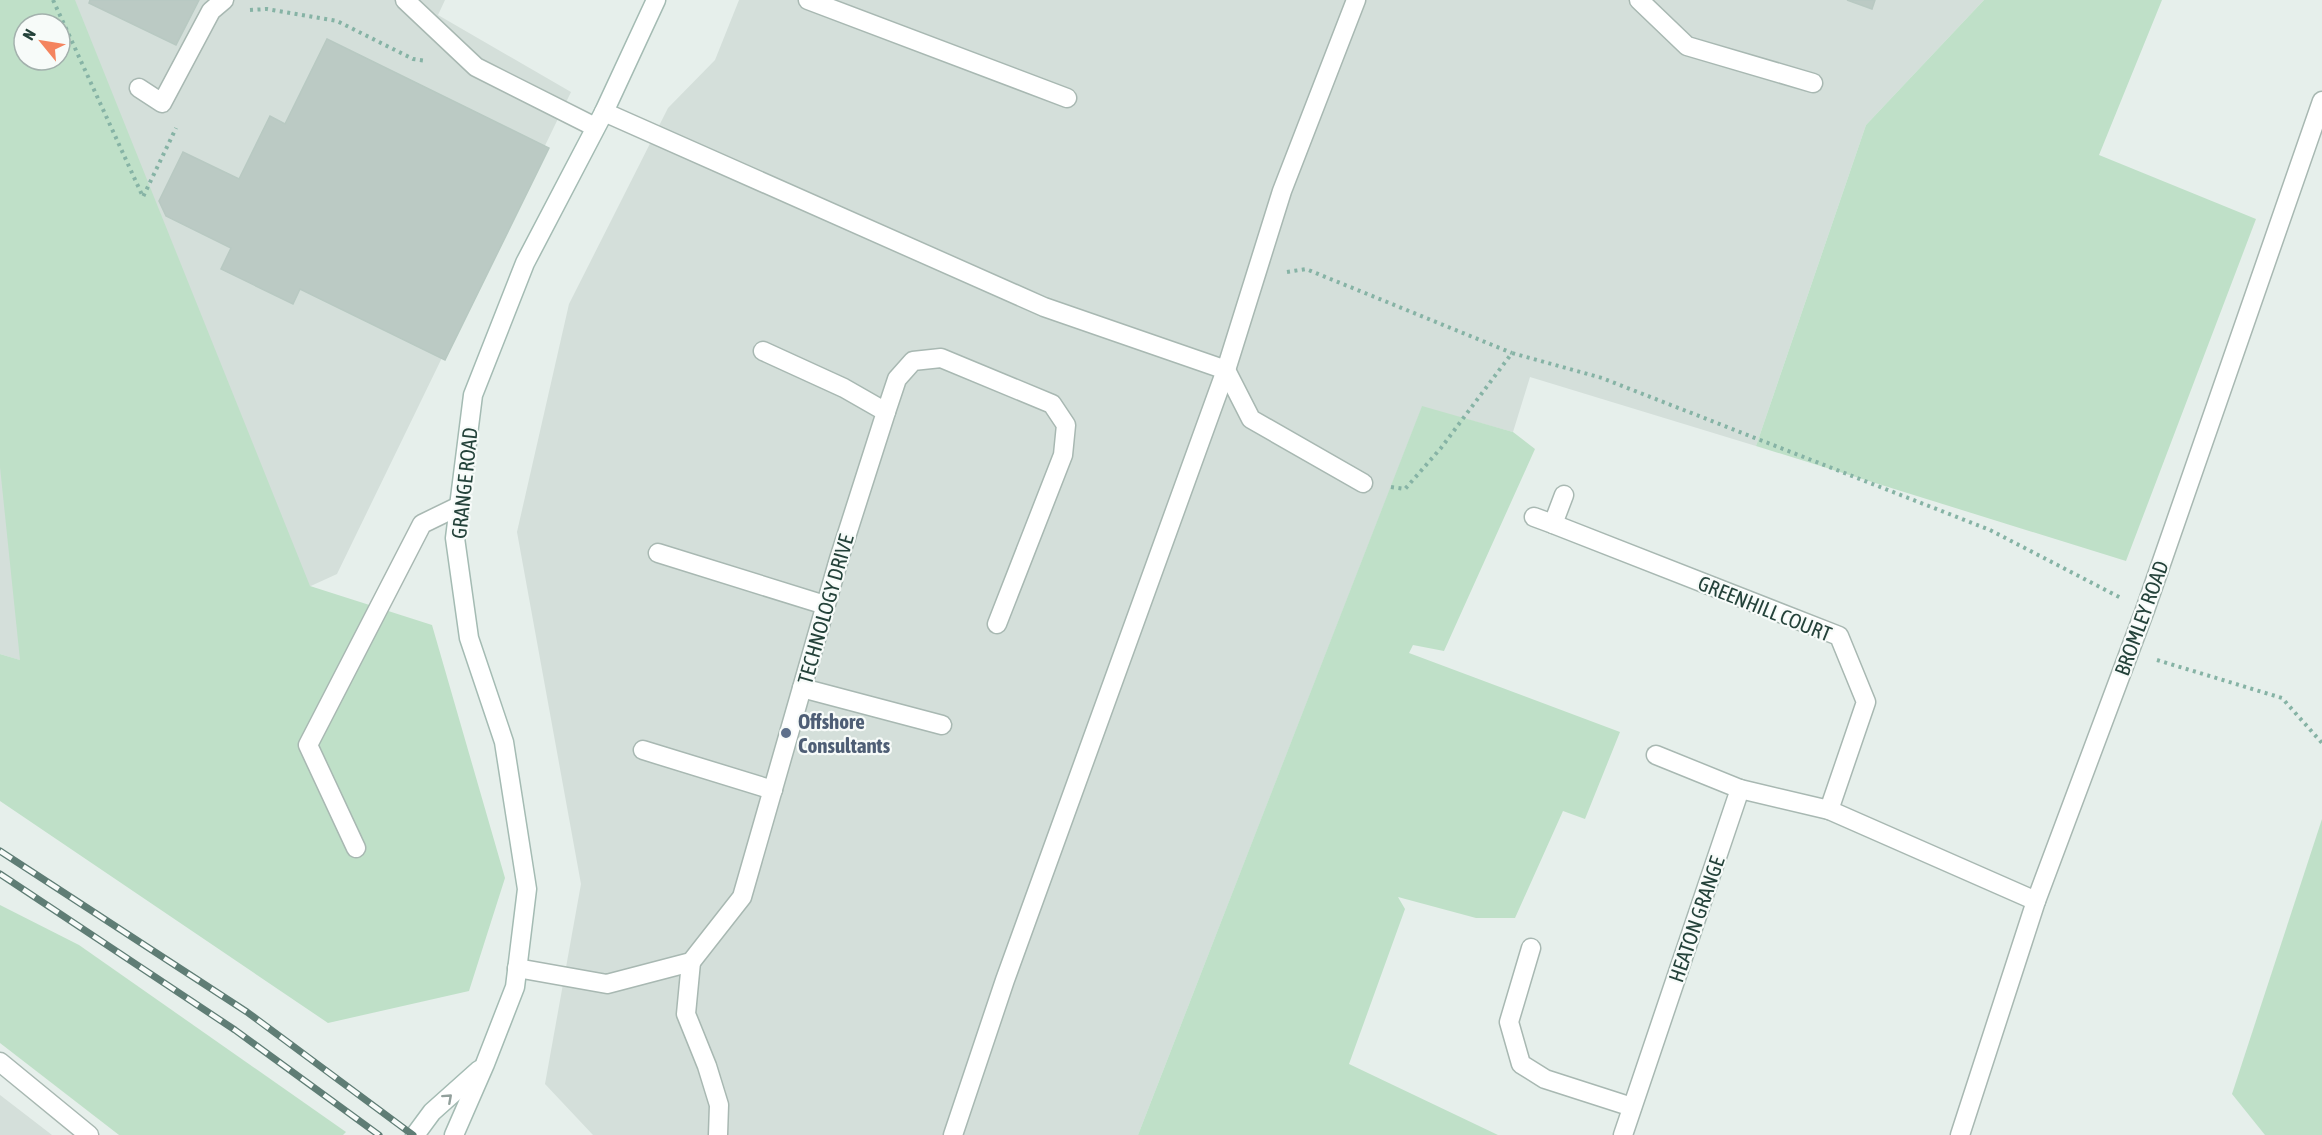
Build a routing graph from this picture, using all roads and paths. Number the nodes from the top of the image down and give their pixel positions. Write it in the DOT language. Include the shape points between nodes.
graph roads {
  1 [pos="53,0"];
  2 [pos="224,0"];
  3 [pos="405,0"];
  4 [pos="656,0"];
  5 [pos="808,0"];
  6 [pos="1356,0"];
  7 [pos="1639,0"];
  8 [pos="243,10"];
  9 [pos="476,68"];
  10 [pos="1813,82"];
  11 [pos="139,88"];
  12 [pos="1067,98"];
  13 [pos="2322,101"];
  14 [pos="599,119"];
  15 [pos="177,125"];
  16 [pos="1252,290"];
  17 [pos="763,351"];
  18 [pos="1512,353"];
  19 [pos="1226,370"];
  20 [pos="886,412"];
  21 [pos="1363,483"];
  22 [pos="1564,495"];
  23 [pos="459,506"];
  24 [pos="1534,517"];
  25 [pos="1553,524"];
  26 [pos="658,553"];
  27 [pos="825,605"];
  28 [pos="2145,610"];
  29 [pos="997,624"];
  30 [pos="2130,651"];
  31 [pos="802,688"];
  32 [pos="942,726"];
  33 [pos="2322,743"];
  34 [pos="643,750"];
  35 [pos="1656,755"];
  36 [pos="1740,789"];
  37 [pos="772,790"];
  38 [pos="1828,810"];
  39 [pos="356,848"];
  40 [pos="2036,901"];
  41 [pos="1531,948"];
  42 [pos="691,962"];
  43 [pos="517,968"];
  44 [pos="0,1062"];
  45 [pos="485,1064"];
  46 [pos="1632,1107"];
  47 [pos="89,1135"];
  48 [pos="415,1135"];
  49 [pos="454,1135"];
  50 [pos="718,1135"];
  51 [pos="953,1135"];
  52 [pos="1623,1135"];
  53 [pos="1960,1135"];
  1 -- 15 [label="path" via="143,197"];
  2 -- 11 [label="street" via="211,11 162,103"];
  3 -- 9 [label="street"];
  4 -- 14 [label="street, GRANGE ROAD"];
  5 -- 12 [label="street"];
  6 -- 16 [label="street" via="1282,190"];
  7 -- 10 [label="street" via="1687,46"];
  8 -- 9 [label="path" via="267,9 337,21 413,59"];
  9 -- 14 [label="street"];
  13 -- 28 [label="street, BROMLEY ROAD"];
  14 -- 19 [label="street" via="1044,308"];
  14 -- 23 [label="street, GRANGE ROAD" via="525,263 473,395"];
  16 -- 18 [label="path" via="1276,274 1306,269"];
  16 -- 19 [label="street"];
  17 -- 20 [label="street"];
  18 -- 21 [label="path" via="1405,489"];
  18 -- 28 [label="path" via="1602,378 1990,530"];
  19 -- 21 [label="street" via="1251,419"];
  19 -- 51 [label="street" via="1005,980"];
  20 -- 27 [label="street, TECHNOLOGY DRIVE"];
  20 -- 29 [label="street, TECHNOLOGY DRIVE" via="897,379 913,361 941,358 1052,404 1066,425 1062,455"];
  22 -- 25 [label="street"];
  23 -- 39 [label="street" via="422,524 308,745"];
  23 -- 43 [label="street, GRANGE ROAD" via="455,538 469,638 504,742 526,889"];
  24 -- 25 [label="street, GREENHILL COURT"];
  25 -- 38 [label="street, GREENHILL COURT" via="1839,636 1866,702"];
  26 -- 27 [label="street"];
  27 -- 31 [label="street, TECHNOLOGY DRIVE"];
  28 -- 30 [label="street, BROMLEY ROAD"];
  30 -- 33 [label="path" via="2282,698"];
  30 -- 40 [label="street, BROMLEY ROAD"];
  31 -- 32 [label="street"];
  31 -- 37 [label="street, TECHNOLOGY DRIVE"];
  34 -- 37 [label="street"];
  35 -- 36 [label="street"];
  36 -- 38 [label="street"];
  36 -- 46 [label="street, HEATON GRANGE"];
  37 -- 42 [label="street, TECHNOLOGY DRIVE" via="742,897"];
  38 -- 40 [label="street"];
  40 -- 53 [label="street, BROMLEY ROAD"];
  41 -- 46 [label="street" via="1509,1022 1521,1064 1545,1079"];
  42 -- 43 [label="street" via="608,984"];
  42 -- 50 [label="street" via="686,1014 719,1105"];
  43 -- 45 [label="street, GRANGE ROAD" via="515,987"];
  44 -- 47 [label="street"];
  48 -- 45 [label="street, GRANGE ROAD, one-way" via="432,1112"];
  45 -- 49 [label="street, GRANGE ROAD"];
  46 -- 52 [label="street, HEATON GRANGE"];
}
